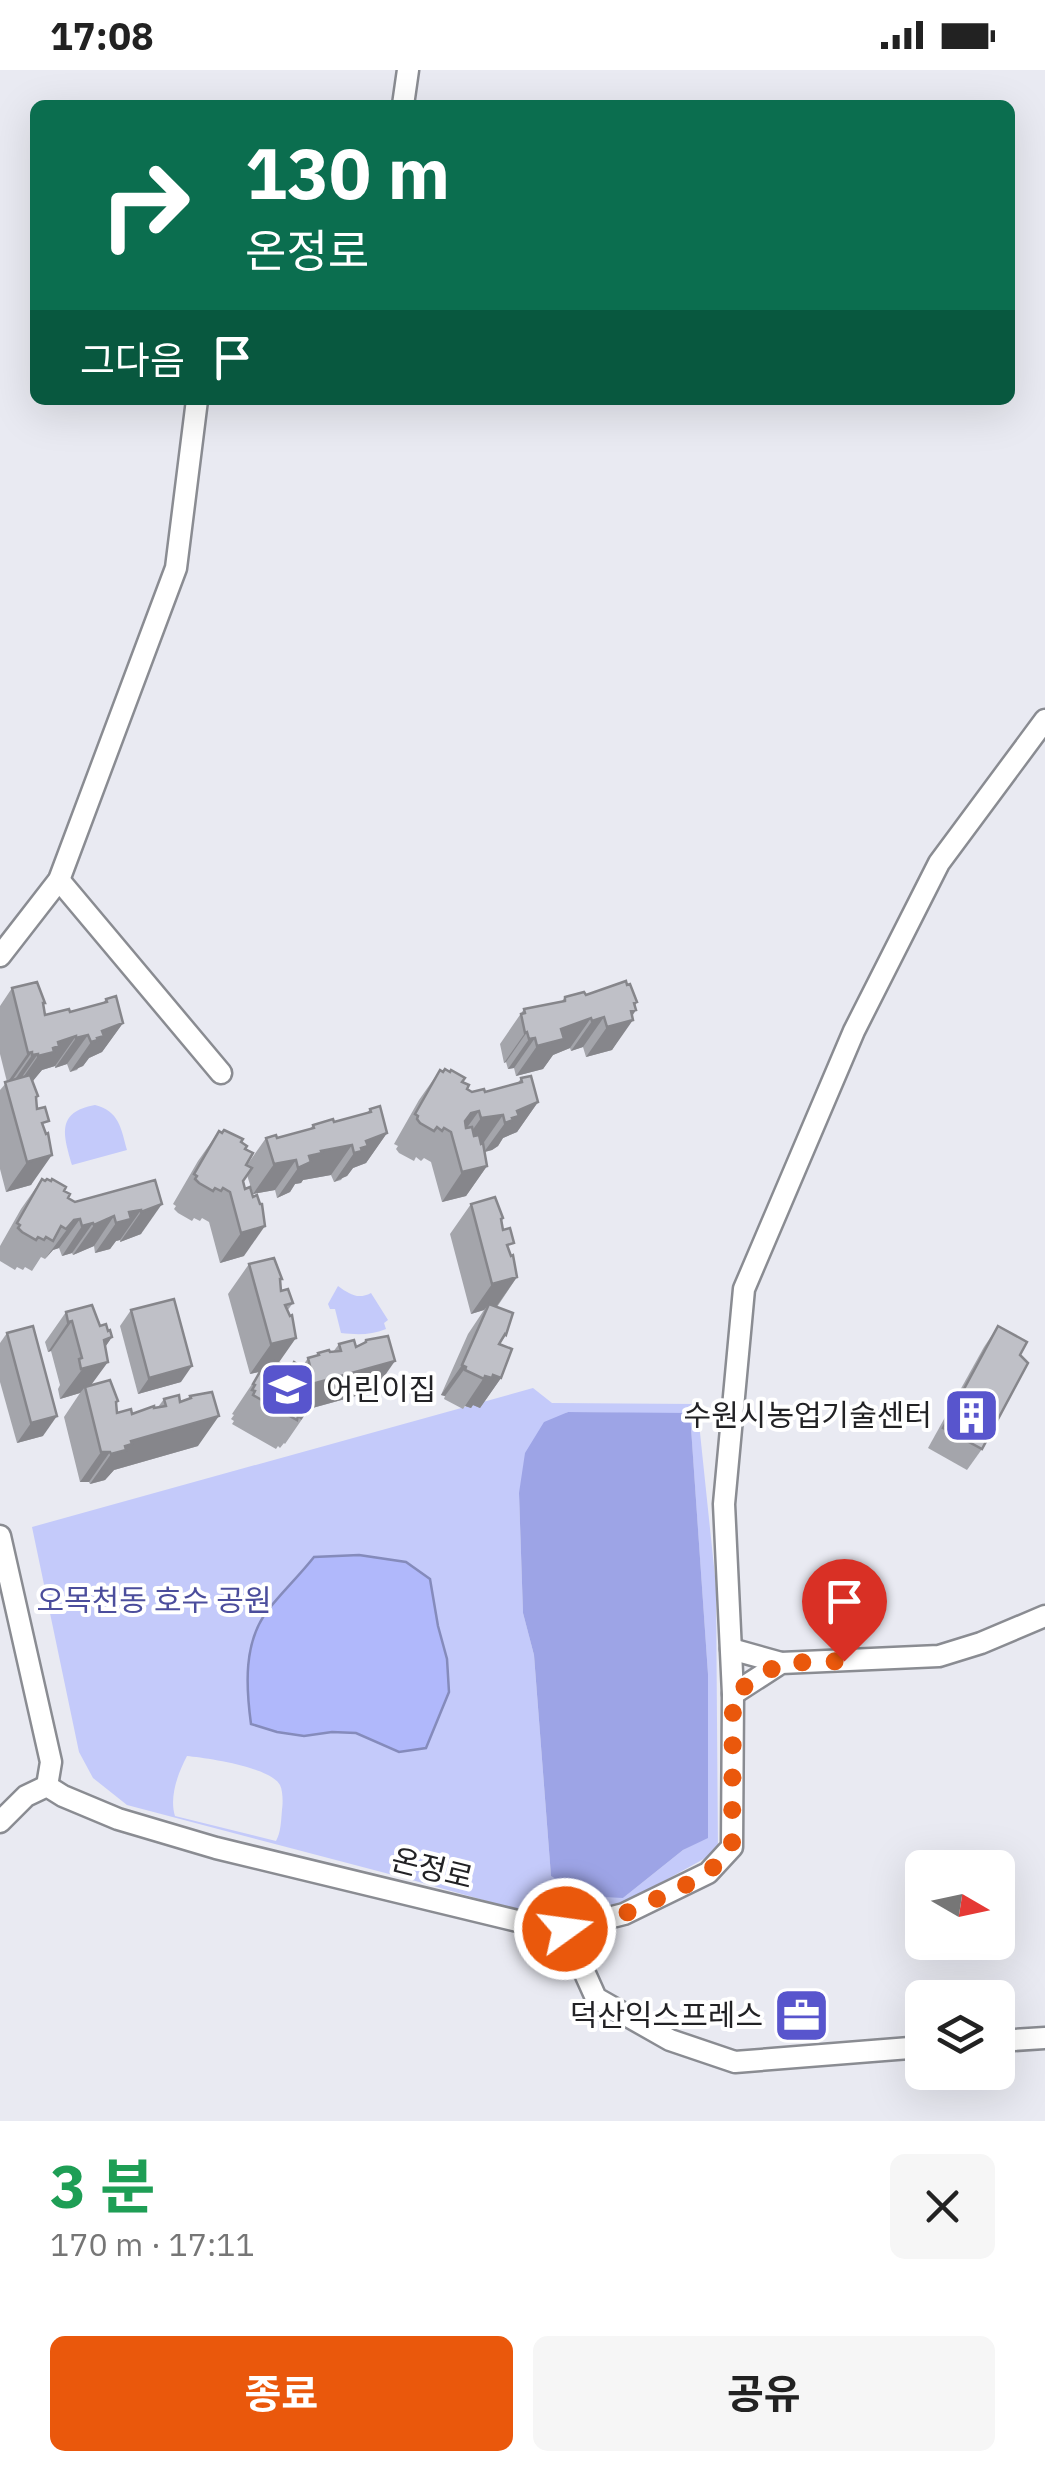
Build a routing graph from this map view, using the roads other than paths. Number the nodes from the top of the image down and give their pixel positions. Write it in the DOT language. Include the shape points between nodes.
graph roads {
  1 [pos="408,70"];
  2 [pos="404,100"];
  3 [pos="196,405"];
  4 [pos="1045,720"];
  5 [pos="59,880"];
  6 [pos="0,956"];
  7 [pos="221,1073"];
  8 [pos="0,1536"];
  9 [pos="1045,1616"];
  10 [pos="731,1649"];
  11 [pos="781,1663"];
  12 [pos="733,1694"];
  13 [pos="48,1786"];
  14 [pos="0,1822"];
  15 [pos="565,1929"];
  16 [pos="1045,2038"];
  17 [pos="1015,2041"];
  18 [pos="905,2048"];
  1 -- 2 [label="street"];
  3 -- 5 [label="street" via="176,568"];
  4 -- 10 [label="street" via="939,864 854,1032 744,1288 724,1504"];
  5 -- 6 [label="street"];
  5 -- 7 [label="street"];
  8 -- 13 [label="street" via="50,1762"];
  9 -- 11 [label="street" via="939,1656"];
  10 -- 11 [label="street"];
  10 -- 12 [label="street"];
  11 -- 12 [label="street"];
  12 -- 15 [label="street, 온정로" via="732,1847 708,1873 678,1889 624,1914"];
  13 -- 14 [label="street" via="26,1796"];
  13 -- 15 [label="street, 온정로" via="118,1819 216,1848"];
  15 -- 18 [label="street" via="596,1998 670,2040 735,2062"];
  16 -- 17 [label="street"];
}
